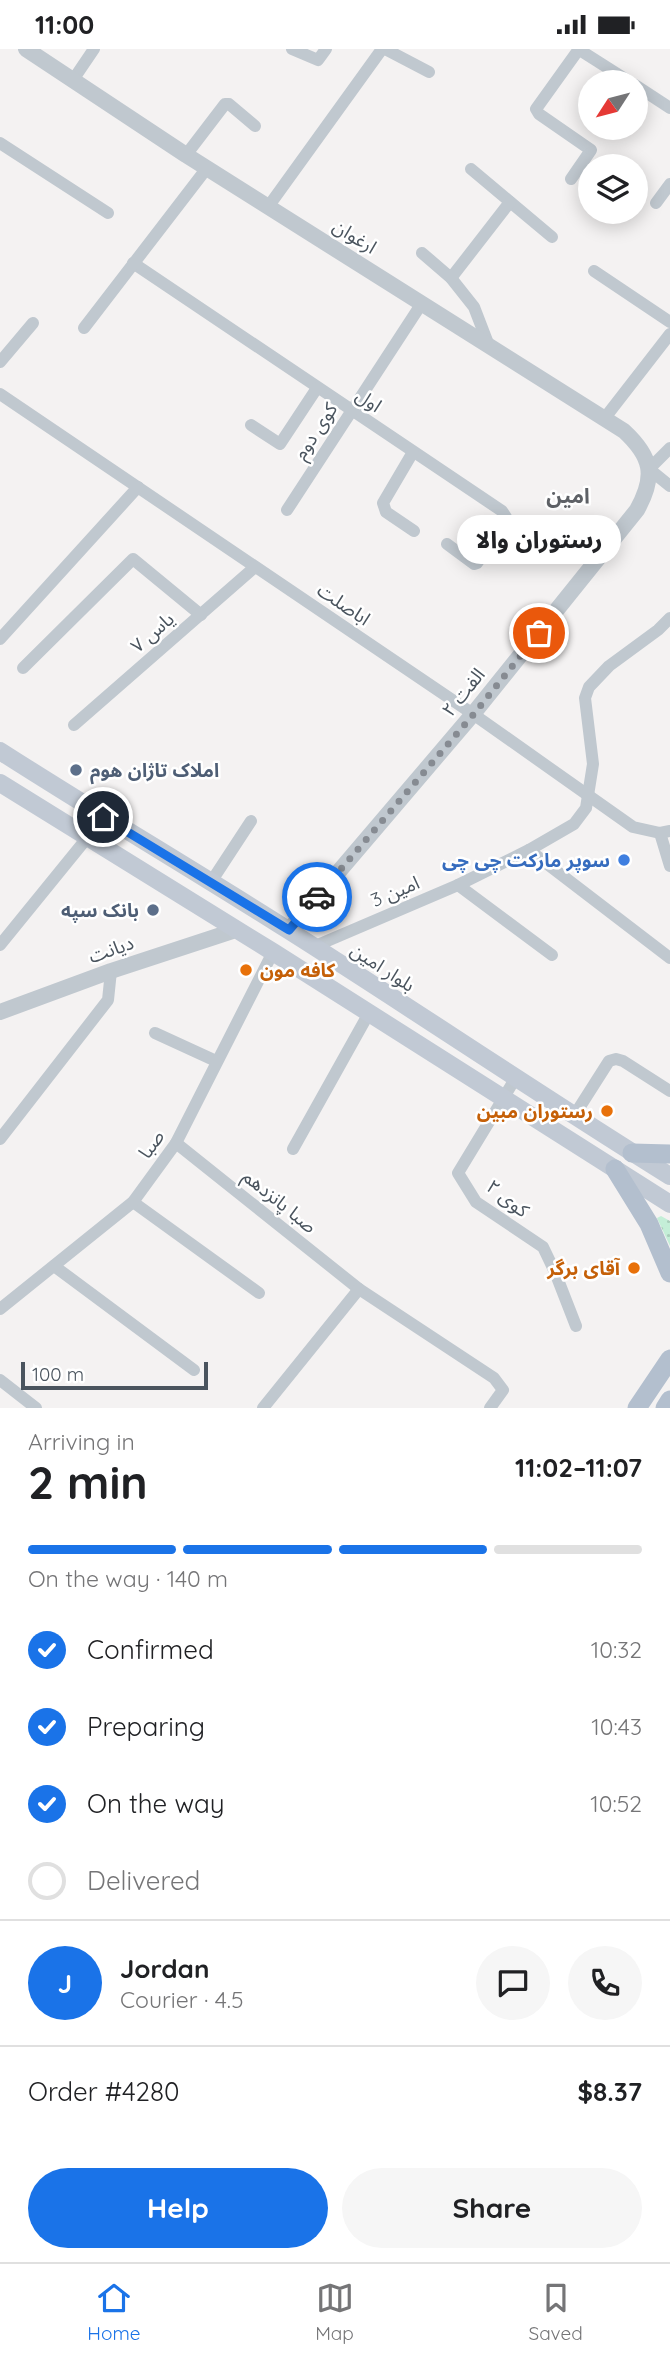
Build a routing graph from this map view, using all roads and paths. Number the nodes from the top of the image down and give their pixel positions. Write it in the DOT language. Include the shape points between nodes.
graph roads {
  1 [pos="26,49"];
  2 [pos="93,49"];
  3 [pos="292,49"];
  4 [pos="326,49"];
  5 [pos="384,49"];
  6 [pos="579,49"];
  7 [pos="611,70"];
  8 [pos="429,72"];
  9 [pos="73,80"];
  10 [pos="648,94"];
  11 [pos="670,108"];
  12 [pos="255,125"];
  13 [pos="0,143"];
  14 [pos="186,155"];
  15 [pos="207,168"];
  16 [pos="471,169"];
  17 [pos="571,179"];
  18 [pos="670,184"];
  19 [pos="510,202"];
  20 [pos="656,203"];
  21 [pos="268,207"];
  22 [pos="108,213"];
  23 [pos="552,237"];
  24 [pos="422,253"];
  25 [pos="133,263"];
  26 [pos="594,271"];
  27 [pos="451,278"];
  28 [pos="422,303"];
  29 [pos="670,322"];
  30 [pos="33,323"];
  31 [pos="84,328"];
  32 [pos="670,334"];
  33 [pos="489,346"];
  34 [pos="0,362"];
  35 [pos="317,388"];
  36 [pos="0,394"];
  37 [pos="351,412"];
  38 [pos="604,419"];
  39 [pos="251,425"];
  40 [pos="670,448"];
  41 [pos="413,452"];
  42 [pos="649,469"];
  43 [pos="670,486"];
  44 [pos="138,487"];
  45 [pos="287,510"];
  46 [pos="414,531"];
  47 [pos="447,544"];
  48 [pos="255,567"];
  49 [pos="201,615"];
  50 [pos="670,618"];
  51 [pos="0,639"];
  52 [pos="23,669"];
  53 [pos="473,715"];
  54 [pos="74,725"];
  55 [pos="0,751"];
  56 [pos="0,783"];
  57 [pos="588,795"];
  58 [pos="103,817"];
  59 [pos="251,821"];
  60 [pos="665,832"];
  61 [pos="87,838"];
  62 [pos="529,850"];
  63 [pos="670,866"];
  64 [pos="211,881"];
  65 [pos="458,885"];
  66 [pos="236,930"];
  67 [pos="289,930"];
  68 [pos="3,936"];
  69 [pos="313,947"];
  70 [pos="273,952"];
  71 [pos="552,955"];
  72 [pos="670,958"];
  73 [pos="111,971"];
  74 [pos="0,1012"];
  75 [pos="369,1013"];
  76 [pos="155,1033"];
  77 [pos="216,1061"];
  78 [pos="515,1079"];
  79 [pos="670,1091"];
  80 [pos="503,1098"];
  81 [pos="574,1116"];
  82 [pos="0,1139"];
  83 [pos="176,1143"];
  84 [pos="293,1149"];
  85 [pos="632,1153"];
  86 [pos="670,1154"];
  87 [pos="615,1169"];
  88 [pos="670,1176"];
  89 [pos="133,1202"];
  90 [pos="670,1204"];
  91 [pos="54,1266"];
  92 [pos="670,1273"];
  93 [pos="359,1289"];
  94 [pos="259,1293"];
  95 [pos="0,1309"];
  96 [pos="576,1326"];
  97 [pos="670,1359"];
  98 [pos="194,1370"];
  99 [pos="0,1380"];
  100 [pos="670,1400"];
  101 [pos="269,1406"];
  102 [pos="36,1408"];
  103 [pos="490,1408"];
  104 [pos="637,1408"];
  105 [pos="665,1408"];
  1 -- 9 [label="street, ارغوان"];
  2 -- 9 [label="street"];
  3 -- 4 [label="street" via="318,59"];
  5 -- 8 [label="street"];
  5 -- 21 [label="street"];
  6 -- 7 [label="street"];
  6 -- 17 [label="street" via="536,109 591,150"];
  9 -- 14 [label="street, ارغوان"];
  10 -- 11 [label="street"];
  12 -- 14 [label="street" via="225,104"];
  13 -- 22 [label="street"];
  14 -- 15 [label="street, ارغوان"];
  15 -- 21 [label="street, ارغوان"];
  15 -- 25 [label="street"];
  16 -- 19 [label="street"];
  18 -- 20 [label="street"];
  19 -- 23 [label="street"];
  19 -- 27 [label="street"];
  21 -- 28 [label="street, ارغوان"];
  24 -- 27 [label="street"];
  25 -- 31 [label="street"];
  25 -- 35 [label="street, اول"];
  26 -- 29 [label="street"];
  27 -- 33 [label="street" via="474,307"];
  28 -- 33 [label="street, ارغوان"];
  28 -- 37 [label="street, کوی دوم"];
  30 -- 34 [label="street"];
  32 -- 38 [label="street"];
  33 -- 38 [label="street, ارغوان"];
  35 -- 37 [label="street, اول"];
  35 -- 39 [label="street" via="280,444"];
  36 -- 44 [label="street, اباصلت"];
  37 -- 41 [label="street, اول"];
  37 -- 45 [label="street, کوی دوم"];
  38 -- 42 [label="street, ارغوان" via="640,446"];
  40 -- 42 [label="street"];
  41 -- 46 [label="street" via="383,508"];
  41 -- 47 [label="street, اول" via="506,517 477,563"];
  42 -- 43 [label="street"];
  42 -- 53 [label="street, الفت ۲" via="638,510"];
  44 -- 48 [label="street, اباصلت"];
  44 -- 51 [label="street"];
  48 -- 49 [label="street, یاس ۷"];
  48 -- 53 [label="street, اباصلت"];
  49 -- 52 [label="street" via="133,559"];
  49 -- 54 [label="street, یاس ۷"];
  50 -- 57 [label="street" via="589,687 585,698 593,764"];
  53 -- 57 [label="street, اباصلت"];
  53 -- 67 [label="street, الفت ۲"];
  55 -- 58 [label="main road, بلوار امین"];
  56 -- 61 [label="main road"];
  57 -- 60 [label="street, اباصلت" via="633,827"];
  57 -- 62 [label="street, امین 3" via="586,808 574,824"];
  58 -- 61 [label="main road"];
  58 -- 64 [label="main road, بلوار امین"];
  59 -- 64 [label="street"];
  60 -- 63 [label="street"];
  61 -- 66 [label="main road"];
  61 -- 68 [label="street"];
  62 -- 65 [label="street, امین 3"];
  62 -- 72 [label="street"];
  64 -- 67 [label="main road, بلوار امین"];
  65 -- 69 [label="street, امین 3"];
  65 -- 71 [label="street"];
  66 -- 70 [label="main road"];
  66 -- 73 [label="street, دیانت"];
  67 -- 69 [label="main road, بلوار امین"];
  69 -- 78 [label="main road, بلوار امین"];
  70 -- 75 [label="main road"];
  70 -- 77 [label="street, صبا"];
  73 -- 74 [label="street, دیانت"];
  73 -- 82 [label="street" via="108,1000"];
  75 -- 80 [label="main road"];
  75 -- 84 [label="street"];
  76 -- 77 [label="street"];
  77 -- 83 [label="street, صبا"];
  78 -- 80 [label="street"];
  78 -- 81 [label="main road, بلوار امین"];
  79 -- 81 [label="street" via="616,1059 609,1061"];
  80 -- 87 [label="main road"];
  80 -- 96 [label="street, کوی ۲" via="458,1174 476,1202 543,1247"];
  81 -- 85 [label="main road, بلوار امین"];
  83 -- 89 [label="street, صبا"];
  83 -- 93 [label="street, صبا پانزدهم"];
  85 -- 86 [label="main road"];
  85 -- 88 [label="main road, بلوار امین"];
  87 -- 90 [label="main road"];
  87 -- 92 [label="main road" via="649,1224"];
  89 -- 91 [label="street, صبا"];
  89 -- 94 [label="street"];
  91 -- 95 [label="street, صبا"];
  91 -- 98 [label="street"];
  93 -- 101 [label="street"];
  93 -- 103 [label="street, صبا پانزدهم" via="494,1378 503,1390"];
  97 -- 104 [label="main road"];
  99 -- 102 [label="street"];
  100 -- 105 [label="main road"];
}
